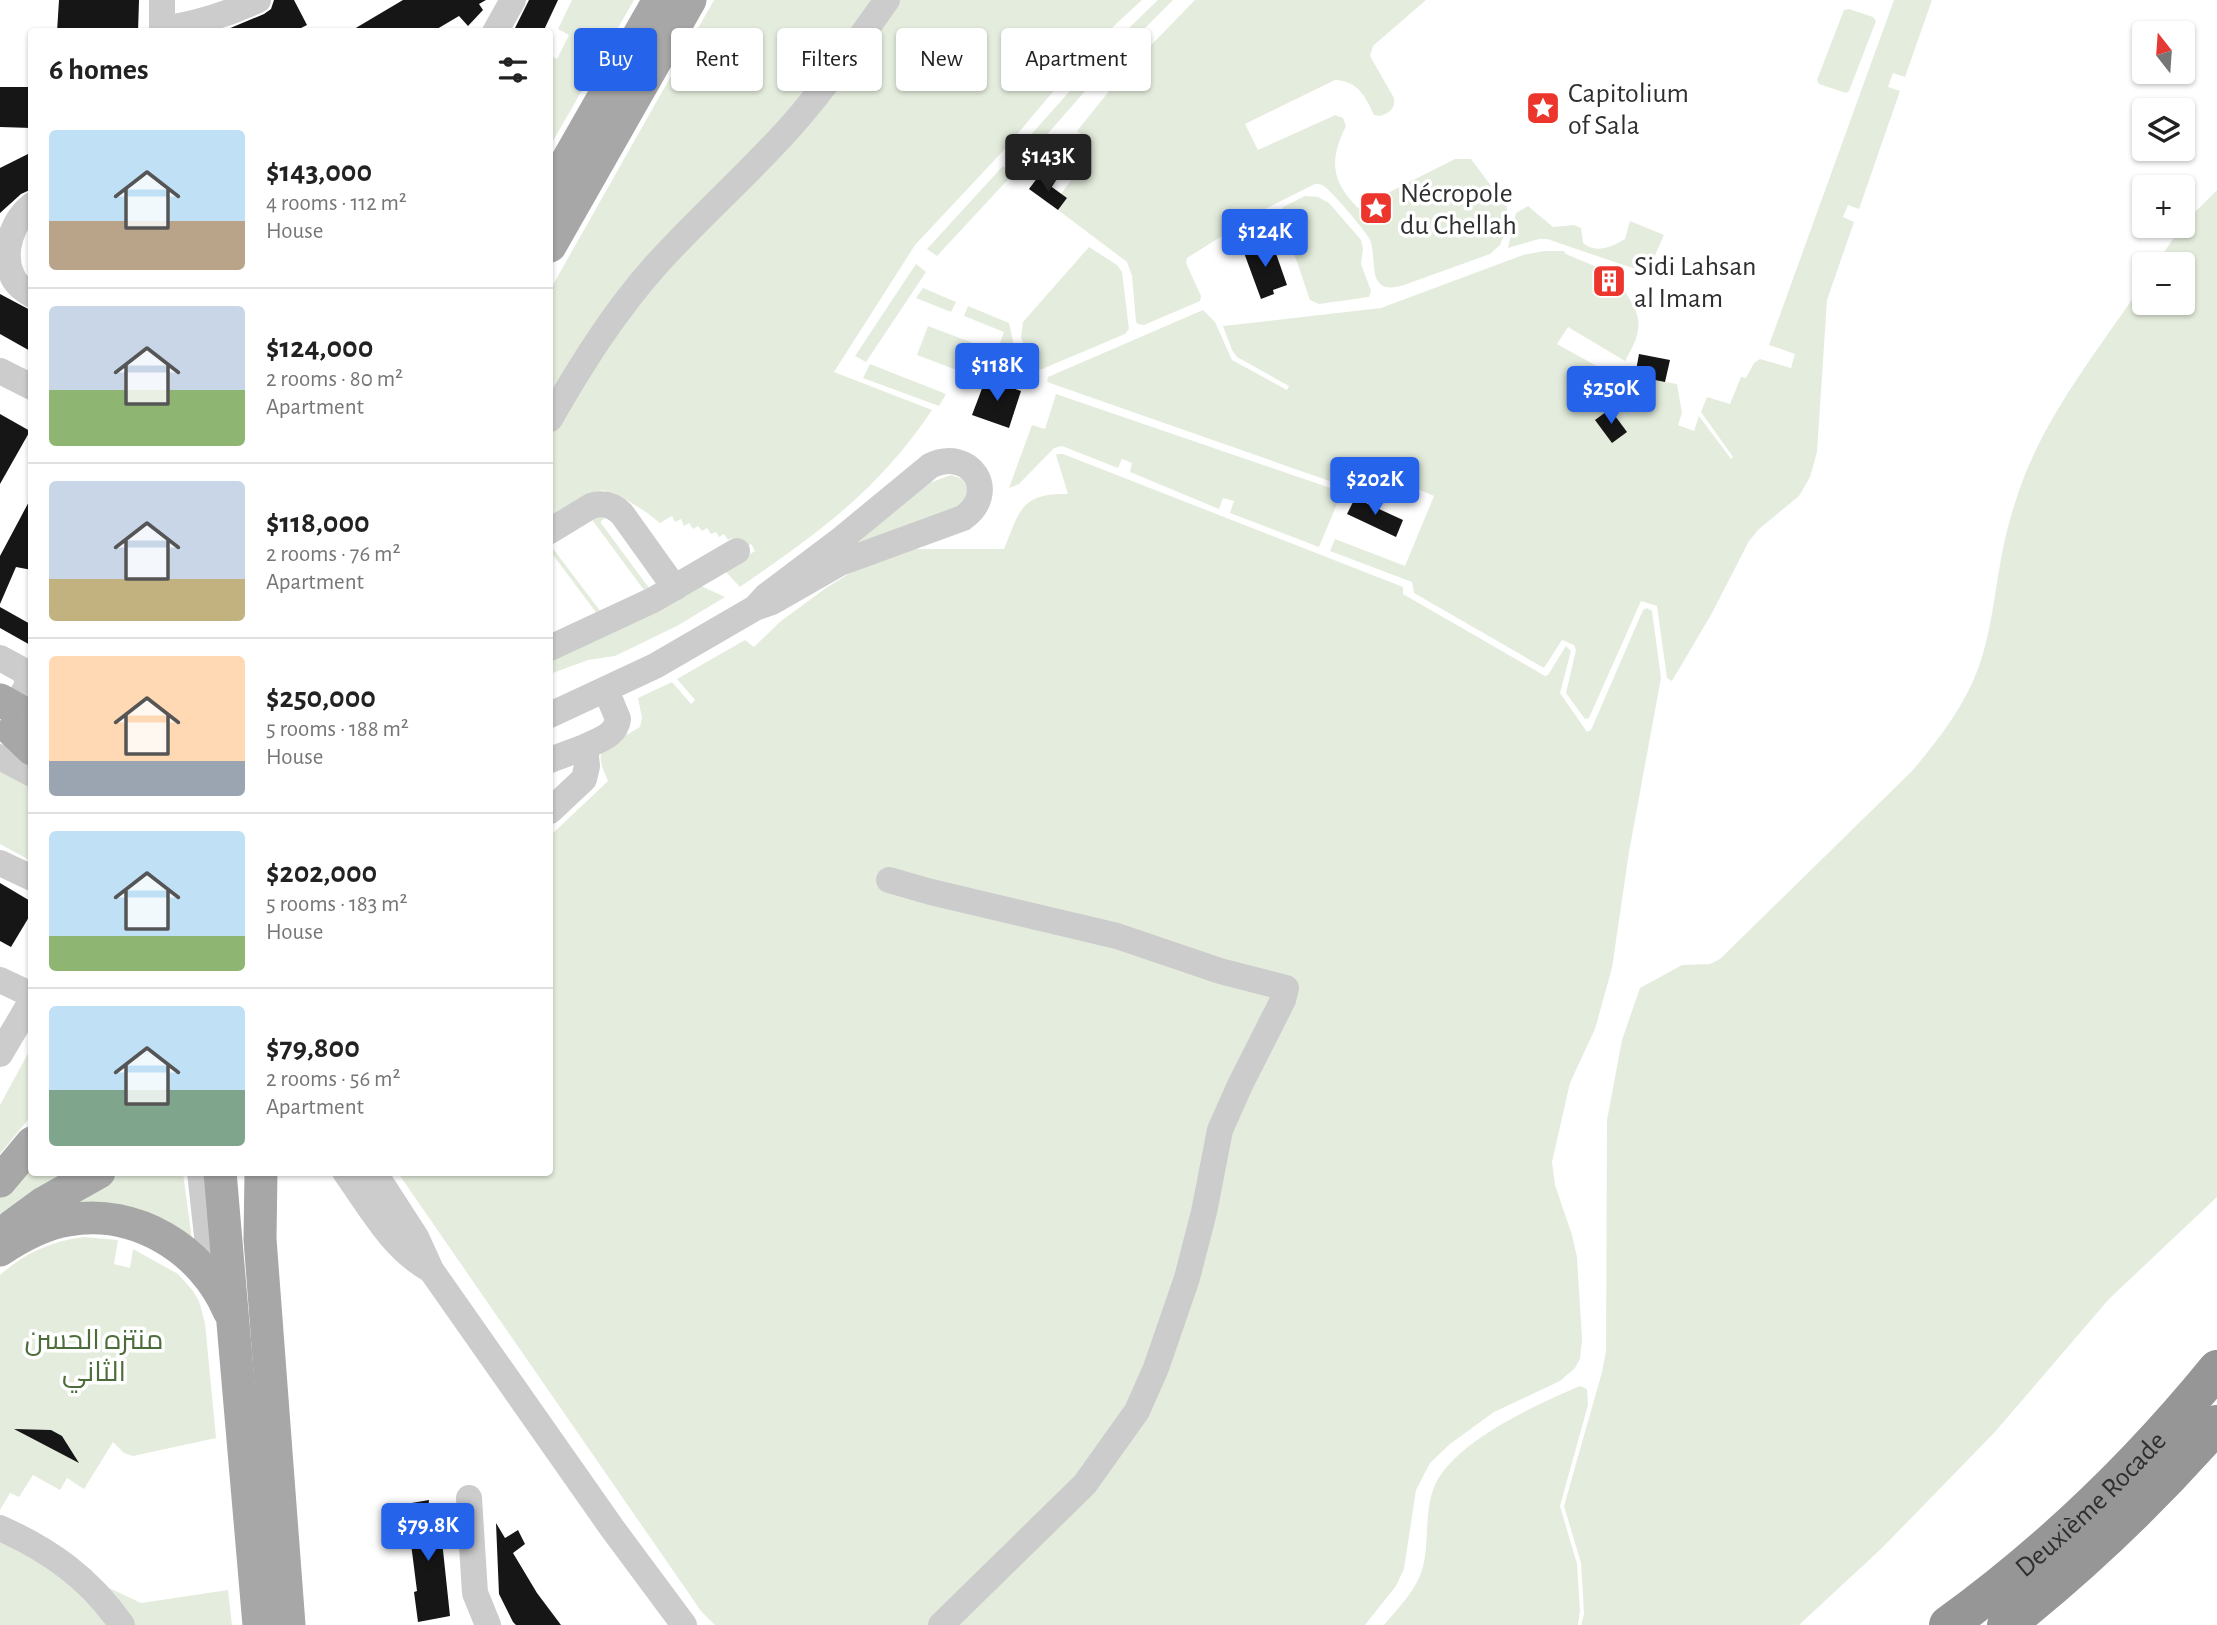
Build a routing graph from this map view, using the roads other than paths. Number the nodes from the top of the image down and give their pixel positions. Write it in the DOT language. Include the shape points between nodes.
graph roads {
  1 [pos="162,0"];
  2 [pos="258,0"];
  3 [pos="513,0"];
  4 [pos="659,0"];
  5 [pos="690,0"];
  6 [pos="887,0"];
  7 [pos="162,28"];
  8 [pos="172,28"];
  9 [pos="497,28"];
  10 [pos="553,186"];
  11 [pos="28,209"];
  12 [pos="553,241"];
  13 [pos="28,292"];
  14 [pos="0,371"];
  15 [pos="28,385"];
  16 [pos="553,414"];
  17 [pos="553,529"];
  18 [pos="737,551"];
  19 [pos="674,588"];
  20 [pos="755,608"];
  21 [pos="553,647"];
  22 [pos="0,658"];
  23 [pos="606,690"];
  24 [pos="553,714"];
  25 [pos="15,728"];
  26 [pos="585,747"];
  27 [pos="553,759"];
  28 [pos="28,763"];
  29 [pos="553,808"];
  30 [pos="0,863"];
  31 [pos="28,876"];
  32 [pos="889,880"];
  33 [pos="0,980"];
  34 [pos="28,993"];
  35 [pos="28,1007"];
  36 [pos="0,1054"];
  37 [pos="28,1148"];
  38 [pos="92,1176"];
  39 [pos="200,1176"];
  40 [pos="220,1176"];
  41 [pos="261,1176"];
  42 [pos="348,1176"];
  43 [pos="377,1176"];
  44 [pos="0,1181"];
  45 [pos="0,1237"];
  46 [pos="0,1250"];
  47 [pos="431,1270"];
  48 [pos="232,1308"];
  49 [pos="2217,1368"];
  50 [pos="2217,1424"];
  51 [pos="469,1498"];
  52 [pos="0,1528"];
  53 [pos="122,1625"];
  54 [pos="259,1625"];
  55 [pos="289,1625"];
  56 [pos="488,1625"];
  57 [pos="684,1625"];
  58 [pos="941,1625"];
  59 [pos="1948,1625"];
  60 [pos="2006,1625"];
  1 -- 7 [label="street"];
  2 -- 8 [label="street" via="227,15"];
  3 -- 9 [label="street"];
  4 -- 10 [label="main road"];
  5 -- 12 [label="main road"];
  6 -- 16 [label="street" via="800,117 631,295 589,352"];
  11 -- 13 [label="street" via="12,232 8,260 12,276"];
  14 -- 15 [label="street"];
  17 -- 19 [label="street" via="591,506 611,506 622,514"];
  18 -- 19 [label="street"];
  19 -- 21 [label="street"];
  20 -- 20 [label="street" via="840,563 963,518 980,497 977,478 957,461 930,466"];
  20 -- 23 [label="street"];
  22 -- 25 [label="street" via="27,677"];
  23 -- 24 [label="street"];
  23 -- 26 [label="street" via="618,724 613,732"];
  25 -- 28 [label="street"];
  26 -- 27 [label="street"];
  26 -- 29 [label="street" via="584,779"];
  30 -- 31 [label="street"];
  32 -- 58 [label="street" via="1117,936 1286,988 1220,1130 1187,1278 1137,1411 1086,1484"];
  33 -- 34 [label="street"];
  35 -- 36 [label="street"];
  37 -- 44 [label="main road"];
  38 -- 45 [label="main road"];
  39 -- 48 [label="street" via="209,1254"];
  40 -- 48 [label="main road"];
  41 -- 55 [label="main road" via="260,1239"];
  42 -- 47 [label="street" via="397,1244"];
  43 -- 47 [label="street" via="416,1237"];
  46 -- 48 [label="main road" via="29,1232 69,1220 107,1219 143,1228 176,1245 202,1268"];
  47 -- 57 [label="street"];
  48 -- 54 [label="main road"];
  49 -- 59 [label="highway, Deuxième Rocade" via="2091,1507 2024,1567"];
  50 -- 60 [label="highway, Deuxième Rocade" via="2121,1526"];
  51 -- 56 [label="street" via="475,1593"];
  52 -- 53 [label="street" via="53,1555 101,1598"];
}
